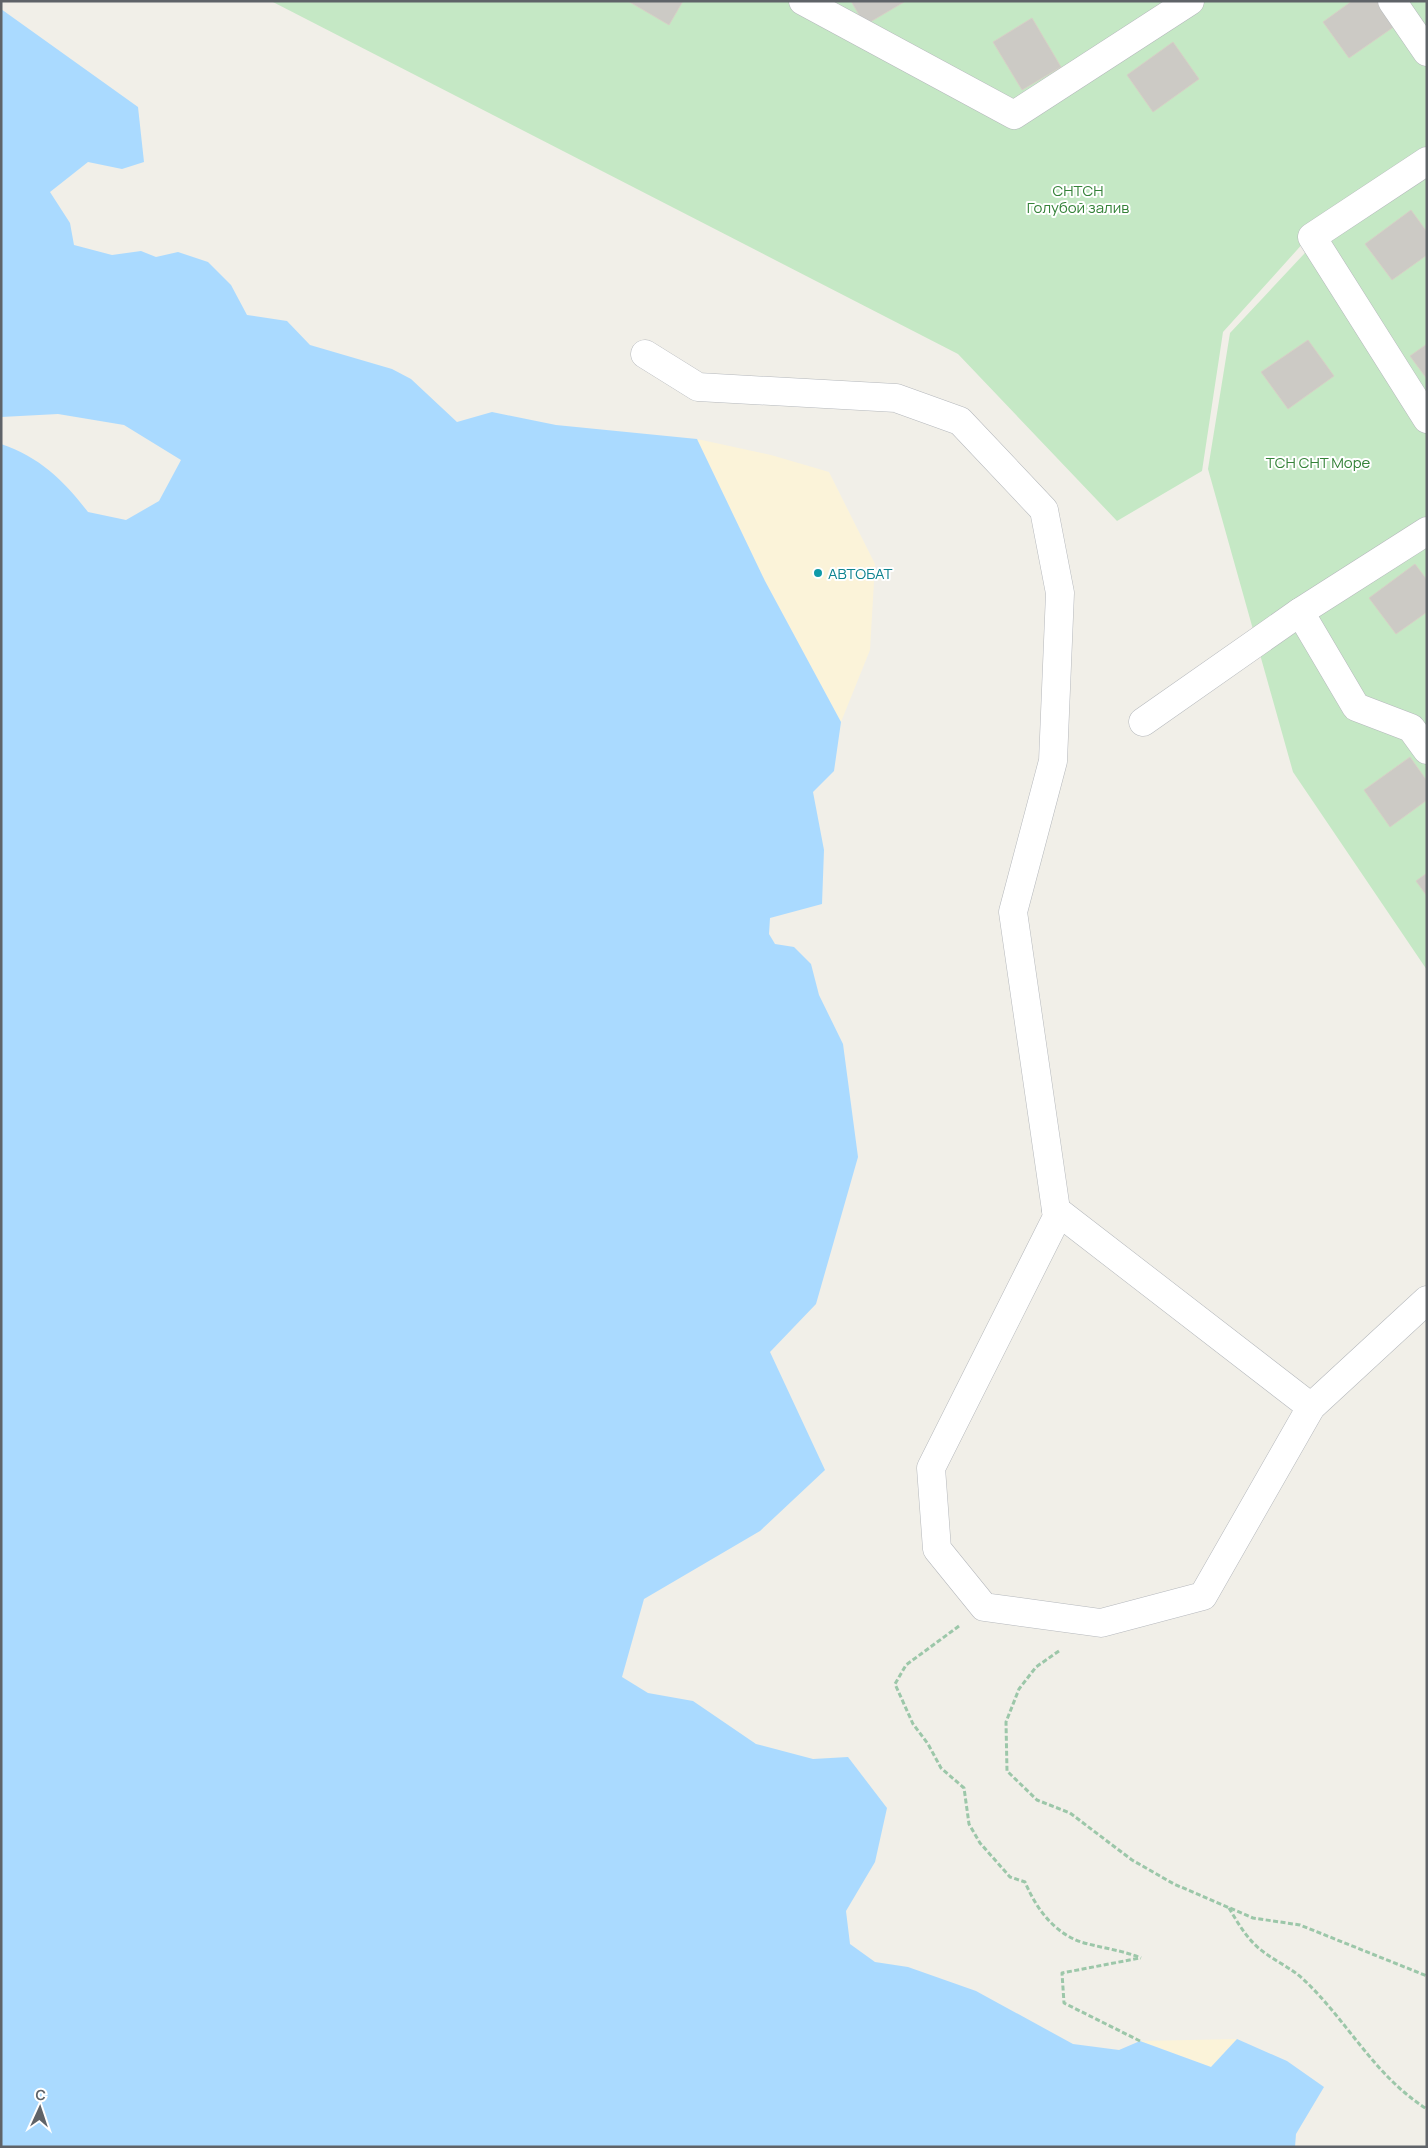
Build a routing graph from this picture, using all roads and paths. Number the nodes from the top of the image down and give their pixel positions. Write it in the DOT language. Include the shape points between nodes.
graph roads {
  1 [pos="803,1"];
  2 [pos="1190,1"];
  3 [pos="1392,1"];
  4 [pos="1427,52"];
  5 [pos="1427,161"];
  6 [pos="645,354"];
  7 [pos="1427,419"];
  8 [pos="1427,531"];
  9 [pos="1300,612"];
  10 [pos="1143,722"];
  11 [pos="1427,750"];
  12 [pos="1056,1210"];
  13 [pos="1427,1300"];
  14 [pos="1311,1407"];
  15 [pos="984,1607"];
  16 [pos="1060,1650"];
  17 [pos="1229,1908"];
  18 [pos="1427,1976"];
  19 [pos="1140,2041"];
  20 [pos="1427,2109"];
  1 -- 2 [label="lane" via="1014,115"];
  3 -- 4 [label="lane"];
  5 -- 7 [label="lane" via="1312,237"];
  6 -- 12 [label="lane" via="698,388 896,398 960,421 1044,510 1060,593 1054,761 1013,912"];
  8 -- 9 [label="lane"];
  9 -- 10 [label="lane"];
  9 -- 11 [label="lane" via="1356,707 1411,728"];
  12 -- 14 [label="lane"];
  12 -- 15 [label="lane" via="1057,1217 930,1468 937,1549"];
  13 -- 14 [label="lane"];
  14 -- 15 [label="lane" via="1203,1596 1101,1623"];
  15 -- 19 [label="path" via="906,1665 895,1684 913,1724 941,1768 964,1788 969,1824 992,1859 1010,1877 1025,1882 1032,1899 1058,1930 1080,1942 1141,1958 1062,1973 1064,2003"];
  16 -- 17 [label="path" via="1036,1667 1019,1690 1006,1722 1007,1771 1037,1800 1070,1813 1132,1860 1174,1884"];
  17 -- 18 [label="path" via="1253,1918 1300,1925"];
  17 -- 20 [label="path" via="1247,1937 1303,1980 1390,2080 1407,2097"];
}
